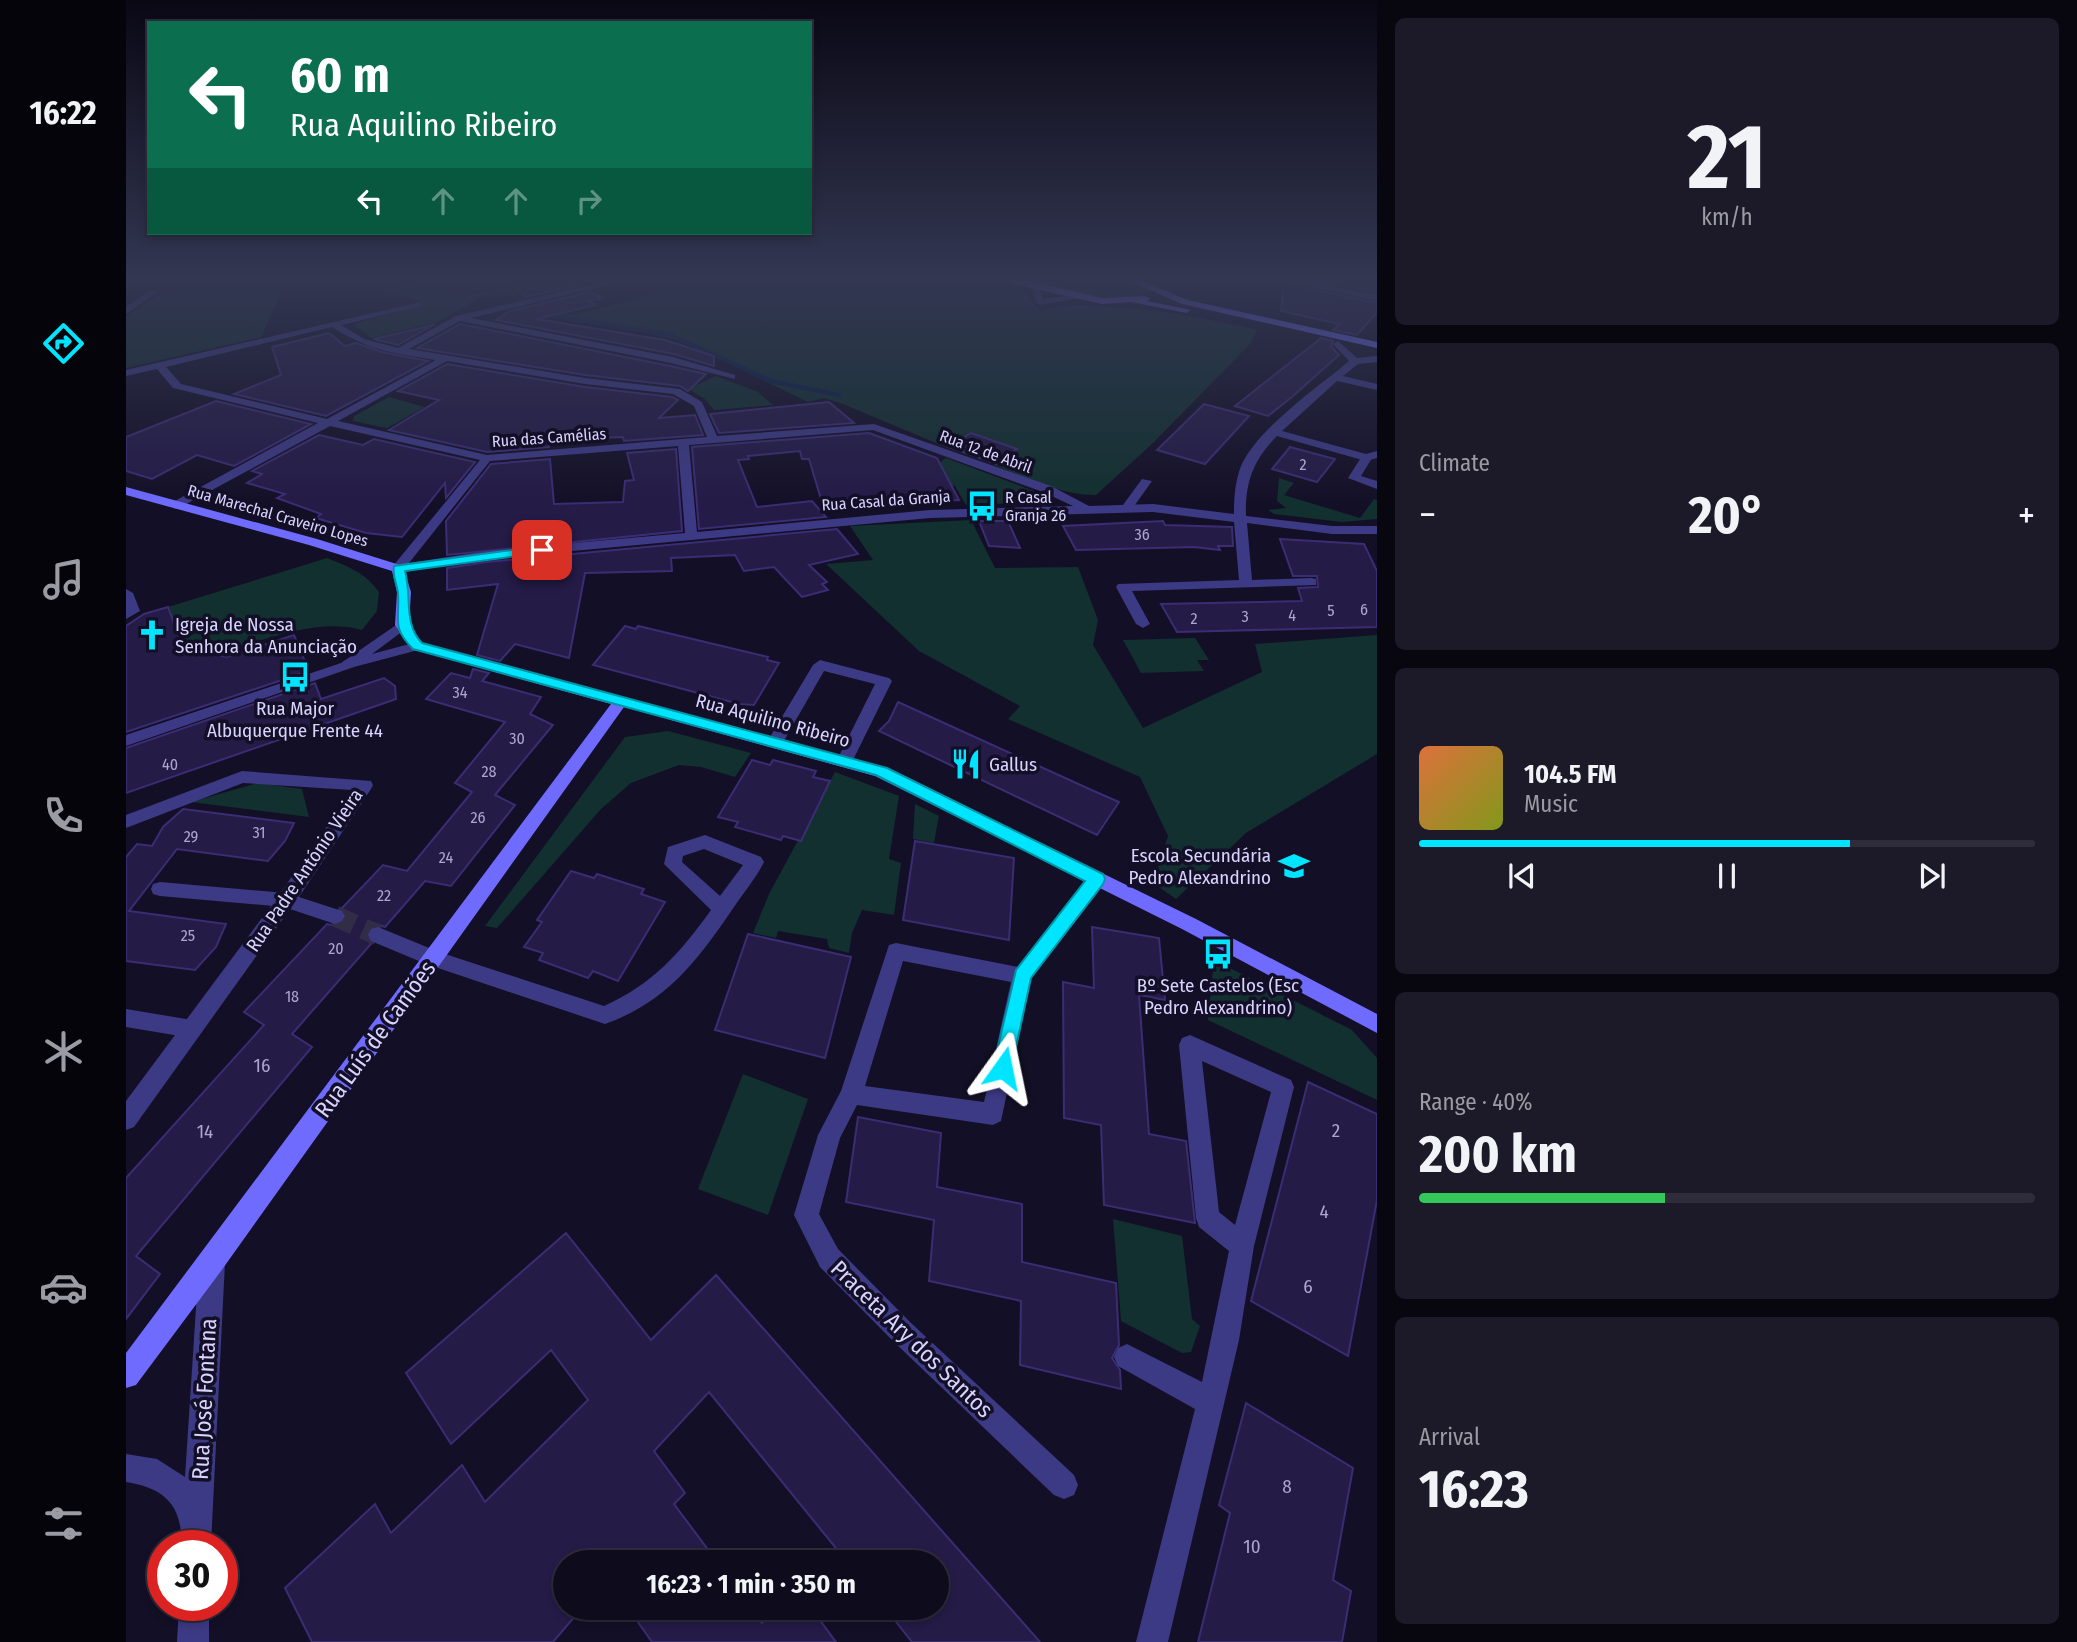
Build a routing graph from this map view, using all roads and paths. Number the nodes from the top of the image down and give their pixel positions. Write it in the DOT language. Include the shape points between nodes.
graph roads {
  1 [pos="212,353"];
  2 [pos="411,353"];
  3 [pos="636,353"];
  4 [pos="1347,353"];
  5 [pos="446,358"];
  6 [pos="1377,359"];
  7 [pos="1355,361"];
  8 [pos="159,365"];
  9 [pos="126,373"];
  10 [pos="732,377"];
  11 [pos="1337,378"];
  12 [pos="1377,387"];
  13 [pos="331,423"];
  14 [pos="874,427"];
  15 [pos="1275,432"];
  16 [pos="713,439"];
  17 [pos="683,442"];
  18 [pos="1372,456"];
  19 [pos="488,458"];
  20 [pos="1146,481"];
  21 [pos="1377,485"];
  22 [pos="126,492"];
  23 [pos="177,505"];
  24 [pos="1086,508"];
  25 [pos="1126,509"];
  26 [pos="1241,517"];
  27 [pos="1377,530"];
  28 [pos="691,535"];
  29 [pos="398,569"];
  30 [pos="1311,582"];
  31 [pos="1246,584"];
  32 [pos="126,593"];
  33 [pos="126,615"];
  34 [pos="1143,624"];
  35 [pos="402,625"];
  36 [pos="417,646"];
  37 [pos="346,666"];
  38 [pos="621,701"];
  39 [pos="126,741"];
  40 [pos="775,742"];
  41 [pos="845,760"];
  42 [pos="126,822"];
  43 [pos="1097,879"];
  44 [pos="160,889"];
  45 [pos="286,900"];
  46 [pos="722,909"];
  47 [pos="335,916"];
  48 [pos="379,935"];
  49 [pos="433,958"];
  50 [pos="1022,976"];
  51 [pos="126,1018"];
  52 [pos="1375,1020"];
  53 [pos="192,1029"];
  54 [pos="851,1094"];
  55 [pos="126,1119"];
  56 [pos="1242,1246"];
  57 [pos="212,1262"];
  58 [pos="1127,1357"];
  59 [pos="126,1375"];
  60 [pos="1211,1402"];
  61 [pos="126,1468"];
  62 [pos="1064,1485"];
  63 [pos="194,1530"];
  64 [pos="198,1530"];
  65 [pos="194,1621"];
  66 [pos="193,1642"];
  67 [pos="1152,1642"];
  1 -- 8 [label="street"];
  2 -- 5 [label="street"];
  3 -- 10 [label="street"];
  4 -- 7 [label="street"];
  5 -- 13 [label="street"];
  5 -- 16 [label="street" via="676,391 698,404"];
  6 -- 7 [label="street"];
  7 -- 11 [label="street"];
  8 -- 9 [label="street"];
  8 -- 13 [label="street, Rua das Camélias" via="177,386"];
  11 -- 12 [label="street"];
  11 -- 15 [label="street"];
  13 -- 19 [label="street, Rua das Camélias"];
  13 -- 23 [label="street"];
  14 -- 16 [label="street, Rua das Camélias"];
  14 -- 24 [label="street, Rua 12 de Abril" via="1047,489"];
  15 -- 18 [label="street"];
  15 -- 26 [label="street" via="1248,465"];
  16 -- 17 [label="street, Rua das Camélias"];
  17 -- 19 [label="street, Rua das Camélias"];
  17 -- 28 [label="street"];
  18 -- 21 [label="street" via="1353,478"];
  19 -- 29 [label="street"];
  20 -- 25 [label="street"];
  22 -- 23 [label="street, Rua Marechal Craveiro Lopes"];
  23 -- 29 [label="street, Rua Marechal Craveiro Lopes"];
  24 -- 25 [label="street, Rua Casal da Granja"];
  24 -- 28 [label="street, Rua Casal da Granja" via="904,516"];
  25 -- 26 [label="street, Rua Casal da Granja" via="1178,509"];
  26 -- 27 [label="street, Rua Casal da Granja" via="1332,530"];
  26 -- 31 [label="street"];
  28 -- 29 [label="street, Rua Casal da Granja" via="487,555"];
  29 -- 35 [label="street" via="404,592"];
  30 -- 31 [label="street"];
  31 -- 34 [label="street" via="1123,587"];
  32 -- 33 [label="street" via="133,611"];
  35 -- 36 [label="street"];
  35 -- 37 [label="street"];
  36 -- 37 [label="street"];
  36 -- 38 [label="street, Rua Aquilino Ribeiro"];
  37 -- 39 [label="street"];
  38 -- 40 [label="street, Rua Aquilino Ribeiro"];
  38 -- 49 [label="street, Rua Luís de Camões"];
  40 -- 41 [label="street, Rua Aquilino Ribeiro"];
  40 -- 41 [label="street" via="820,665 884,681"];
  41 -- 43 [label="street, Rua Aquilino Ribeiro" via="913,786"];
  42 -- 45 [label="street, Rua Padre António Vieira" via="242,777 365,785"];
  43 -- 50 [label="street"];
  43 -- 52 [label="street, Rua Aquilino Ribeiro"];
  44 -- 45 [label="street"];
  45 -- 47 [label="street"];
  45 -- 53 [label="street, Rua Padre António Vieira"];
  46 -- 49 [label="street" via="690,955 648,994 605,1015"];
  48 -- 49 [label="street"];
  49 -- 57 [label="street, Rua Luís de Camões"];
  50 -- 54 [label="street, Praceta Ary dos Santos" via="896,951"];
  50 -- 54 [label="street" via="993,1114"];
  51 -- 53 [label="street"];
  53 -- 55 [label="street, Rua Padre António Vieira"];
  54 -- 62 [label="street, Praceta Ary dos Santos" via="829,1135 806,1214 829,1258"];
  56 -- 56 [label="street" via="1283,1087 1190,1045 1208,1218"];
  56 -- 60 [label="street"];
  57 -- 59 [label="street, Rua Luís de Camões"];
  57 -- 64 [label="street, Rua José Fontana"];
  58 -- 60 [label="street"];
  60 -- 67 [label="street"];
  61 -- 63 [label="street, Rua José Fontana" via="157,1473 185,1495"];
  65 -- 66 [label="street"];
}
